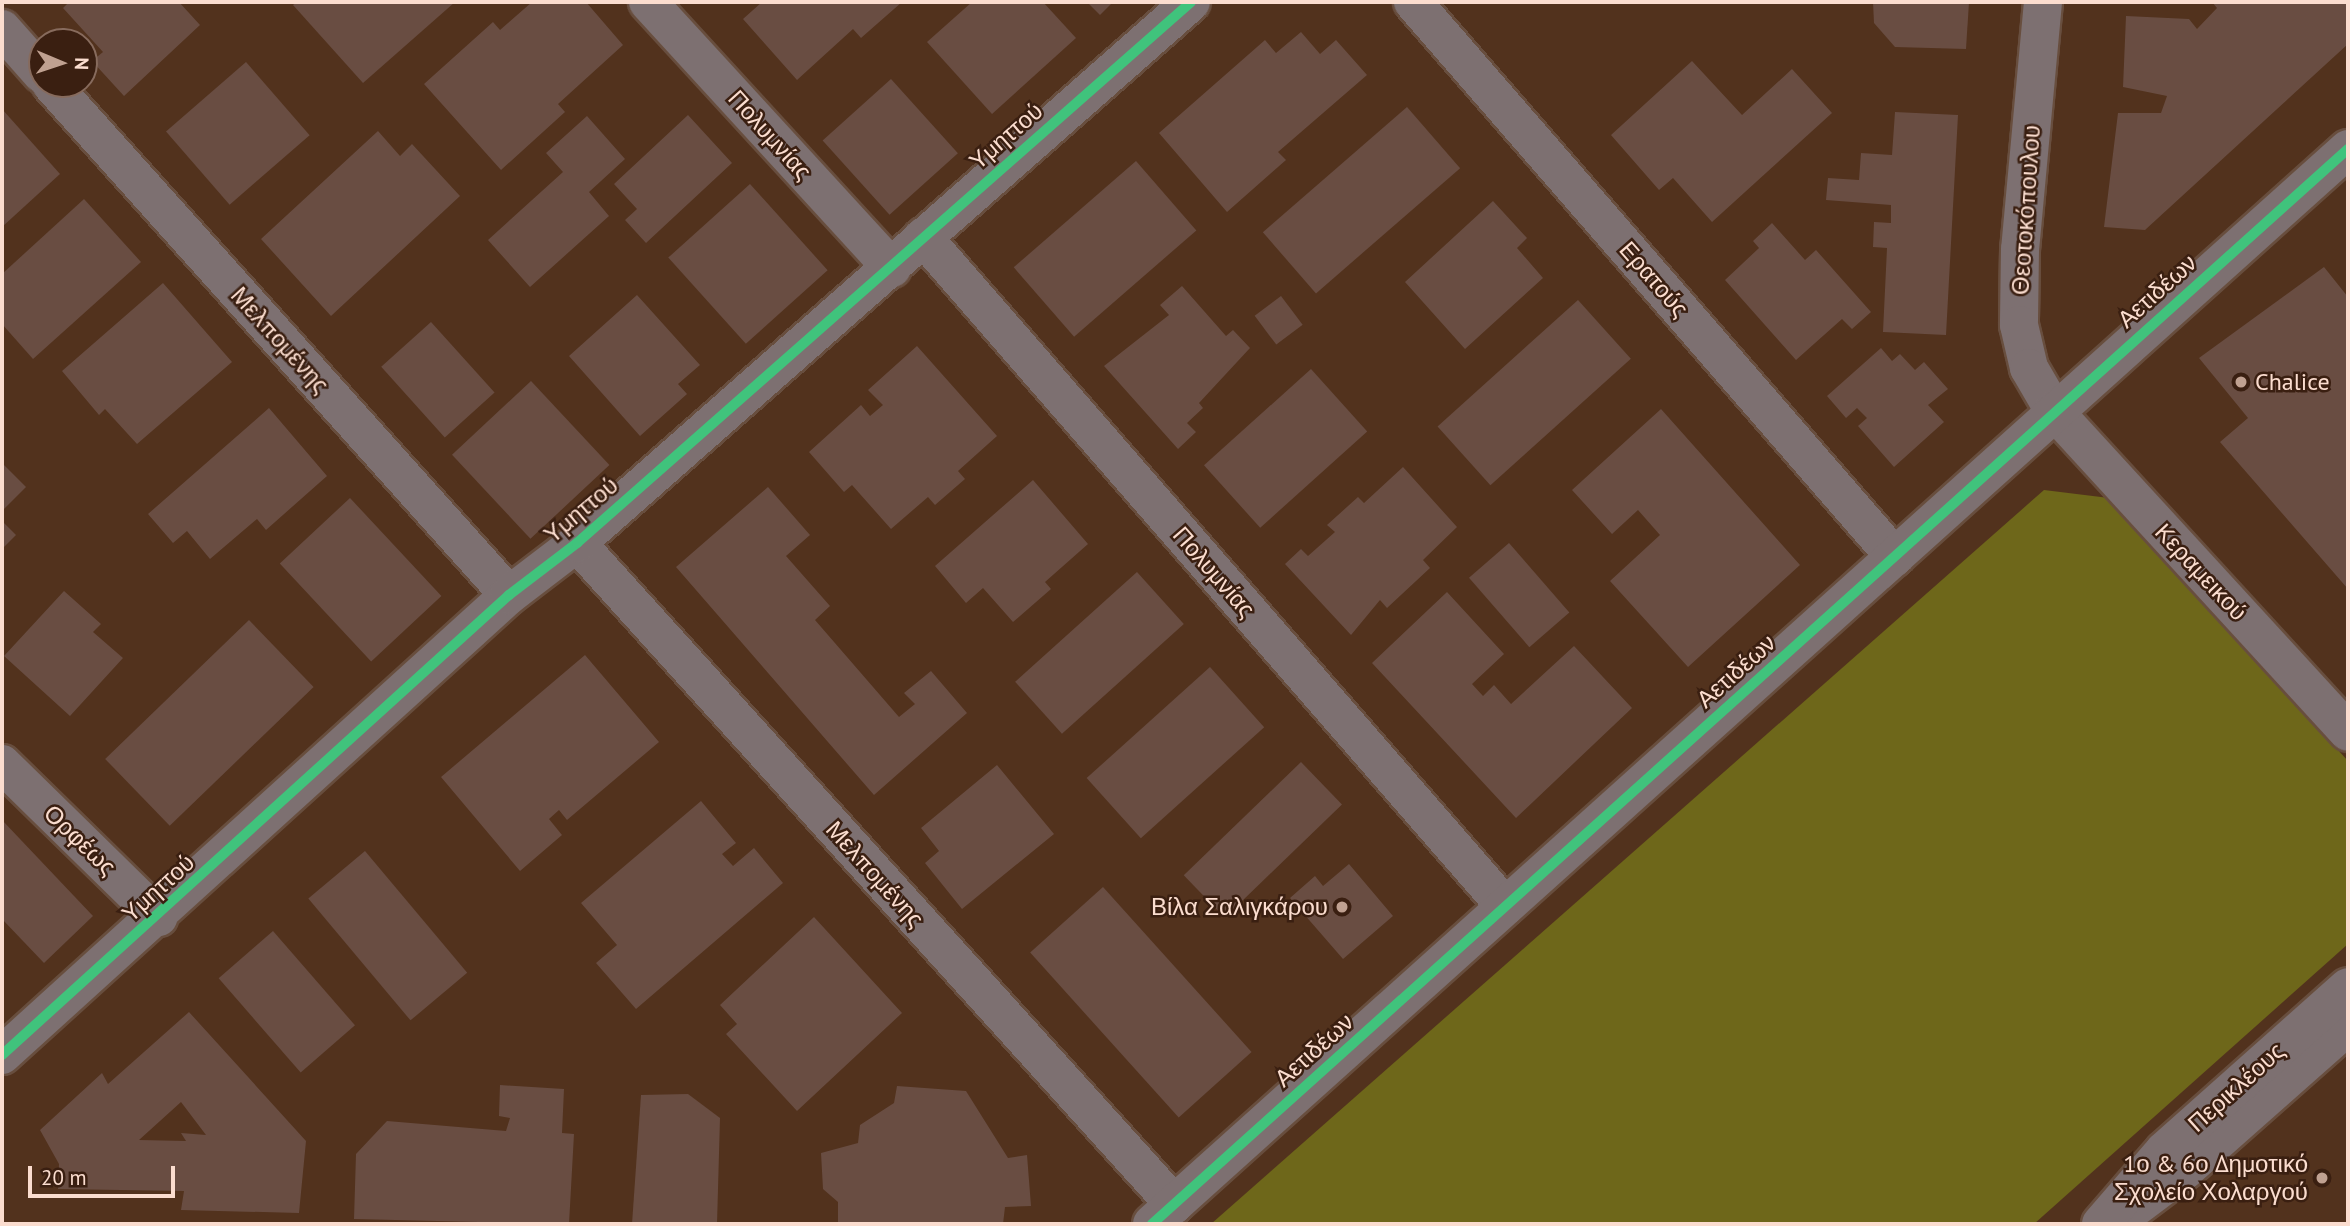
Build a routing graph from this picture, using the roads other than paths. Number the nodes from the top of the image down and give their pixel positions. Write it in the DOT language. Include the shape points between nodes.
graph roads {
  1 [pos="648,2"];
  2 [pos="1191,2"];
  3 [pos="1413,2"];
  4 [pos="2043,2"];
  5 [pos="2,29"];
  6 [pos="28,58"];
  7 [pos="64,98"];
  8 [pos="2348,149"];
  9 [pos="923,237"];
  10 [pos="891,268"];
  11 [pos="2054,411"];
  12 [pos="577,543"];
  13 [pos="1895,557"];
  14 [pos="509,595"];
  15 [pos="2348,732"];
  16 [pos="2,764"];
  17 [pos="1505,906"];
  18 [pos="158,917"];
  19 [pos="2348,987"];
  20 [pos="2348,1026"];
  21 [pos="2,1055"];
  22 [pos="1163,1214"];
  23 [pos="2101,1224"];
  24 [pos="2113,1224"];
  1 -- 10 [label="street, Πολυμνίας"];
  2 -- 9 [label="street, Υμηττού"];
  3 -- 13 [label="street, Ερατούς"];
  4 -- 11 [label="street, Θεοτοκόπουλου" via="2021,249 2019,325 2029,368"];
  5 -- 6 [label="street"];
  7 -- 14 [label="street, Μελπομένης"];
  8 -- 11 [label="street, Αετιδέων"];
  9 -- 10 [label="street, Υμηττού"];
  9 -- 17 [label="street, Πολυμνίας"];
  10 -- 12 [label="street, Υμηττού"];
  11 -- 13 [label="street, Αετιδέων"];
  11 -- 15 [label="street, Κεραμεικού"];
  12 -- 14 [label="street, Υμηττού"];
  12 -- 22 [label="street, Μελπομένης"];
  13 -- 17 [label="street, Αετιδέων"];
  14 -- 18 [label="street, Υμηττού"];
  16 -- 18 [label="street, Ορφέως"];
  17 -- 22 [label="street, Αετιδέων"];
  18 -- 21 [label="street, Υμηττού"];
  19 -- 23 [label="street, Περικλέους" via="2164,1151"];
  20 -- 24 [label="street, Περικλέους" via="2185,1170"];
}
